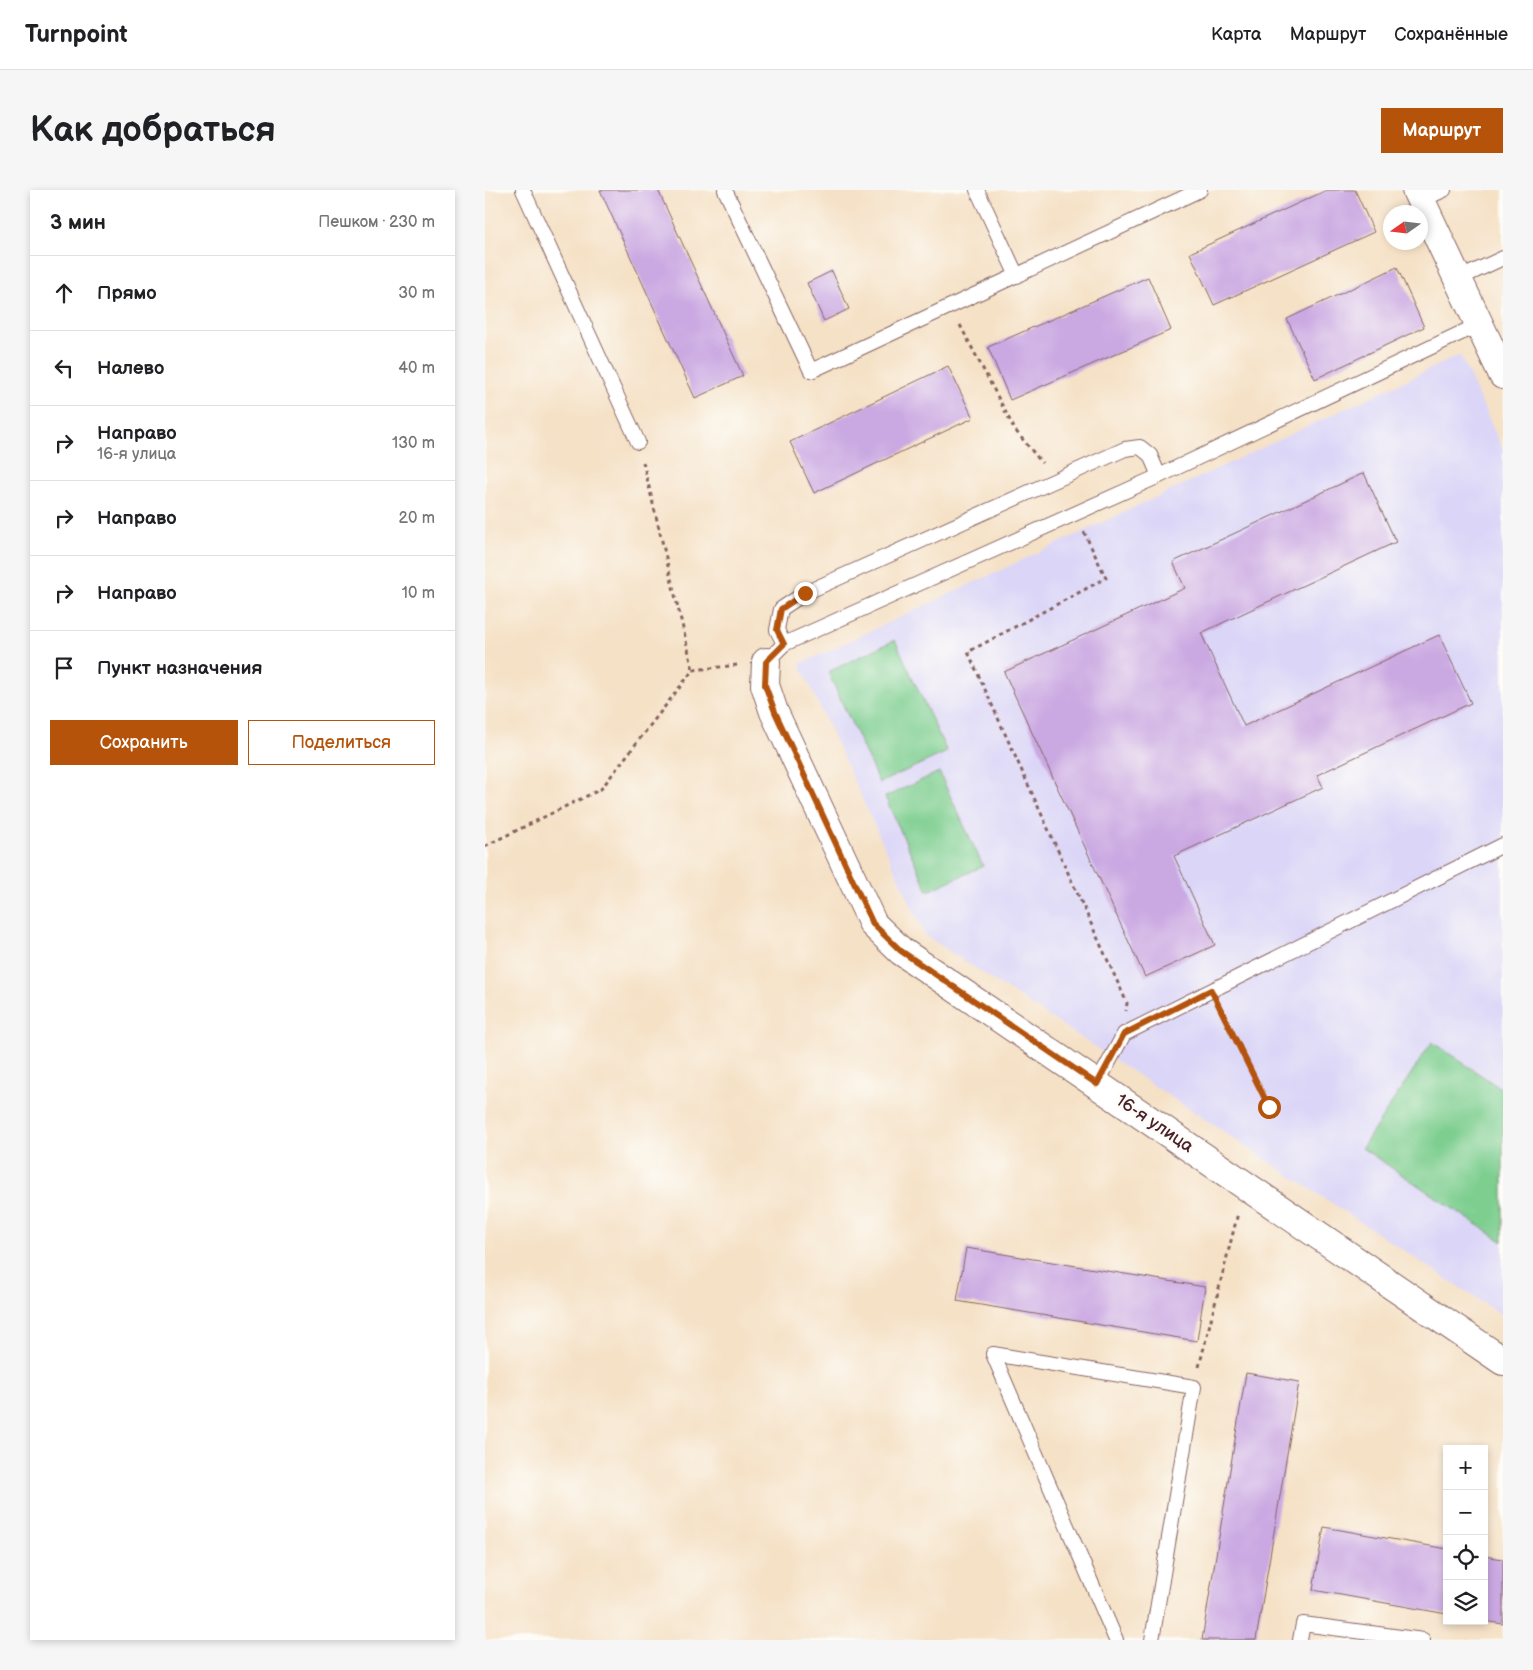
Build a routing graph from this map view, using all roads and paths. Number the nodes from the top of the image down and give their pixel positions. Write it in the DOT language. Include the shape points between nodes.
graph roads {
  1 [pos="523,190"];
  2 [pos="725,190"];
  3 [pos="977,190"];
  4 [pos="1200,190"];
  5 [pos="1427,193"];
  6 [pos="1503,258"];
  7 [pos="1017,276"];
  8 [pos="1458,278"];
  9 [pos="950,307"];
  10 [pos="1480,324"];
  11 [pos="1503,375"];
  12 [pos="638,442"];
  13 [pos="1159,476"];
  14 [pos="1056,480"];
  15 [pos="1075,513"];
  16 [pos="775,653"];
  17 [pos="693,670"];
  18 [pos="1503,845"];
  19 [pos="485,846"];
  20 [pos="1211,990"];
  21 [pos="1124,1034"];
  22 [pos="1097,1084"];
  23 [pos="1269,1107"];
  24 [pos="1245,1185"];
  25 [pos="1503,1361"];
  26 [pos="1194,1387"];
  27 [pos="1116,1640"];
  28 [pos="1152,1640"];
  29 [pos="1300,1640"];
  30 [pos="1423,1640"];
  1 -- 12 [label="lane"];
  2 -- 9 [label="lane" via="811,371"];
  3 -- 7 [label="lane"];
  4 -- 7 [label="lane"];
  5 -- 8 [label="street"];
  6 -- 8 [label="lane"];
  7 -- 9 [label="lane"];
  8 -- 10 [label="street"];
  9 -- 14 [label="path" via="1015,430"];
  10 -- 11 [label="street"];
  10 -- 13 [label="lane"];
  12 -- 17 [label="path"];
  13 -- 14 [label="lane" via="1150,455 1140,447 1125,449"];
  13 -- 15 [label="lane"];
  14 -- 16 [label="lane" via="805,593 781,609"];
  15 -- 16 [label="lane"];
  15 -- 21 [label="path" via="1106,578 967,652 1127,1004"];
  16 -- 17 [label="path"];
  16 -- 22 [label="street, 16-я улица" via="765,685 873,924 901,951"];
  17 -- 19 [label="path" via="601,788"];
  18 -- 20 [label="lane"];
  20 -- 21 [label="lane"];
  20 -- 23 [label="path"];
  21 -- 22 [label="lane"];
  22 -- 24 [label="street, 16-я улица"];
  24 -- 25 [label="street, 16-я улица"];
  24 -- 26 [label="path"];
  26 -- 27 [label="lane" via="993,1354"];
  26 -- 28 [label="lane"];
  29 -- 30 [label="lane" via="1303,1624"];
}
